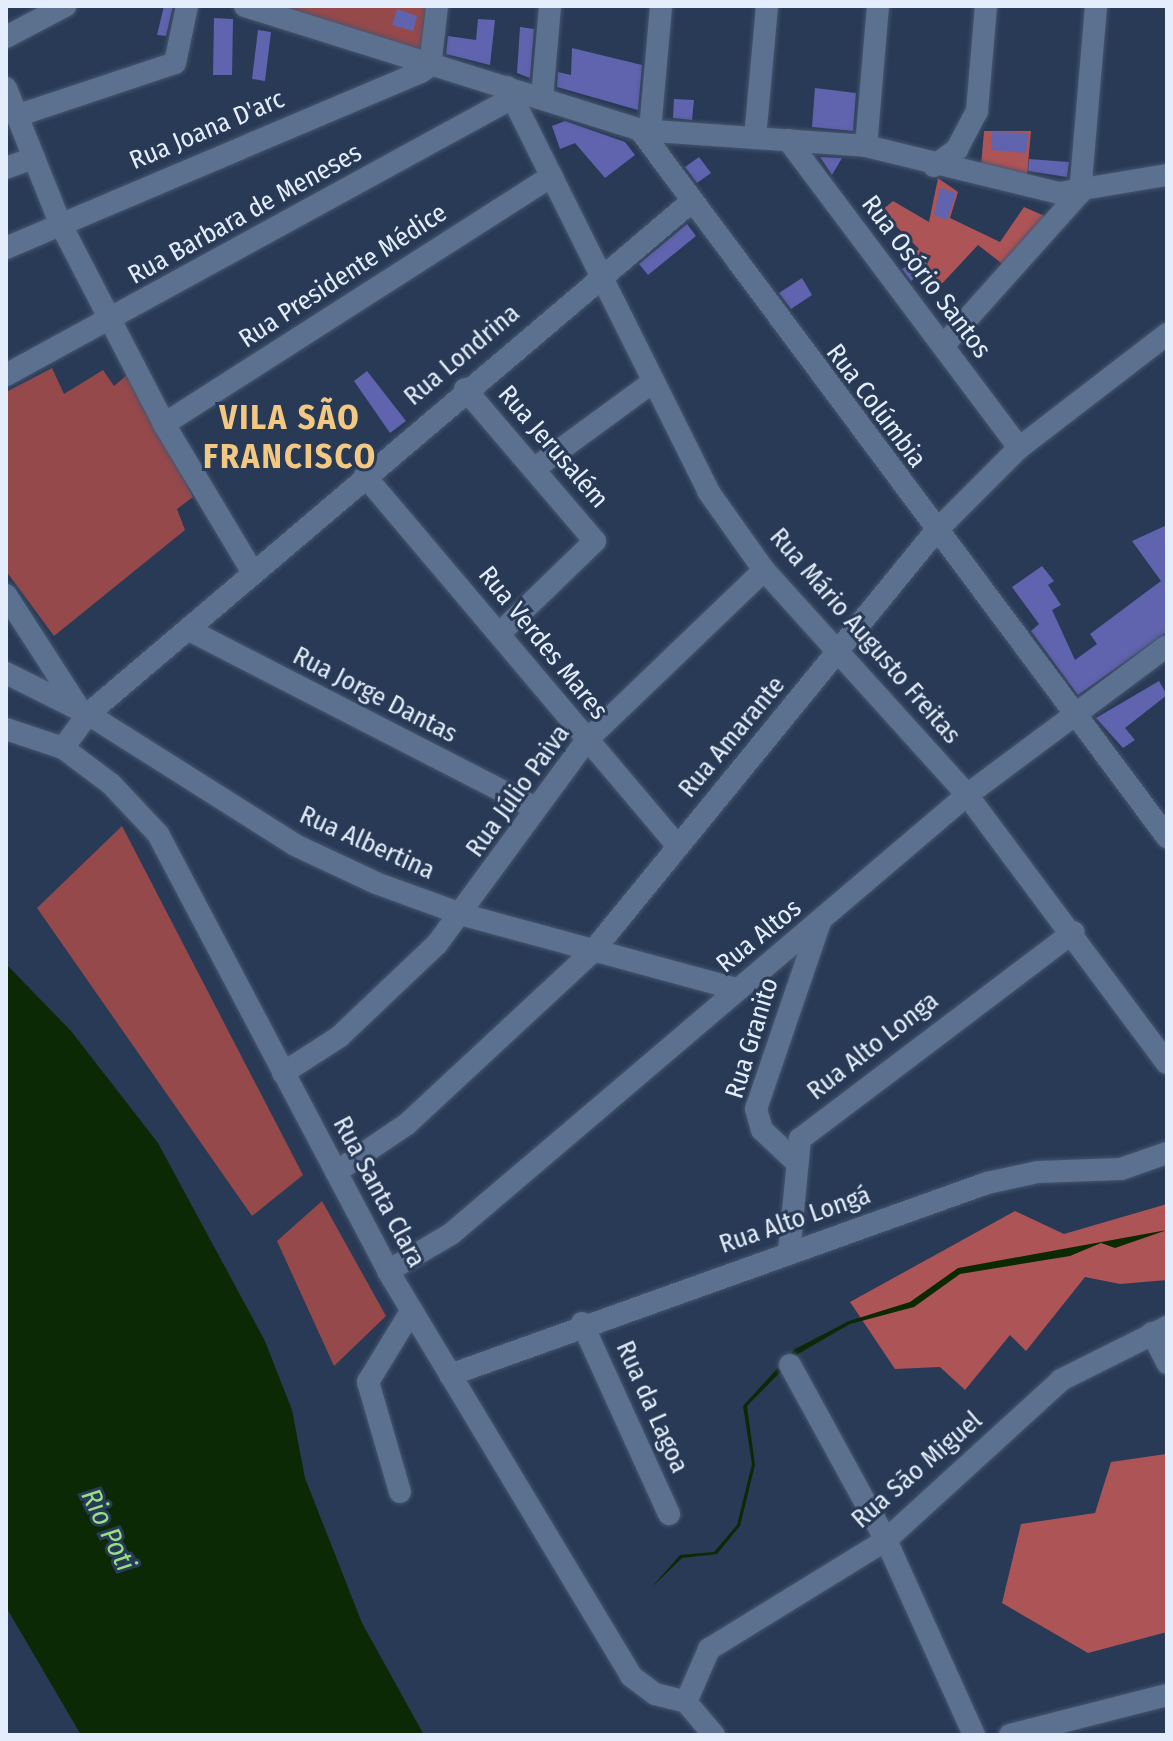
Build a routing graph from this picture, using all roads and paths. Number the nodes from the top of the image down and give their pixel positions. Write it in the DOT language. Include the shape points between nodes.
graph roads {
  1 [pos="65,6"];
  2 [pos="187,6"];
  3 [pos="245,6"];
  4 [pos="437,6"];
  5 [pos="550,6"];
  6 [pos="661,6"];
  7 [pos="767,6"];
  8 [pos="878,6"];
  9 [pos="986,6"];
  10 [pos="1096,6"];
  11 [pos="6,37"];
  12 [pos="430,66"];
  13 [pos="6,88"];
  14 [pos="508,93"];
  15 [pos="542,98"];
  16 [pos="22,114"];
  17 [pos="645,130"];
  18 [pos="755,138"];
  19 [pos="788,140"];
  20 [pos="866,146"];
  21 [pos="34,158"];
  22 [pos="934,166"];
  23 [pos="6,168"];
  24 [pos="1167,175"];
  25 [pos="552,176"];
  26 [pos="1080,193"];
  27 [pos="690,203"];
  28 [pos="60,223"];
  29 [pos="6,248"];
  30 [pos="603,273"];
  31 [pos="111,321"];
  32 [pos="1167,334"];
  33 [pos="943,346"];
  34 [pos="6,375"];
  35 [pos="653,382"];
  36 [pos="465,389"];
  37 [pos="164,424"];
  38 [pos="1019,448"];
  39 [pos="534,469"];
  40 [pos="365,476"];
  41 [pos="935,532"];
  42 [pos="764,570"];
  43 [pos="253,573"];
  44 [pos="6,595"];
  45 [pos="189,630"];
  46 [pos="501,632"];
  47 [pos="1167,646"];
  48 [pos="840,651"];
  49 [pos="6,673"];
  50 [pos="84,712"];
  51 [pos="1073,712"];
  52 [pos="6,729"];
  53 [pos="587,740"];
  54 [pos="63,748"];
  55 [pos="967,795"];
  56 [pos="536,808"];
  57 [pos="1167,837"];
  58 [pos="678,846"];
  59 [pos="464,915"];
  60 [pos="820,922"];
  61 [pos="1074,932"];
  62 [pos="593,951"];
  63 [pos="737,989"];
  64 [pos="1167,1063"];
  65 [pos="283,1073"];
  66 [pos="1167,1153"];
  67 [pos="793,1159"];
  68 [pos="336,1172"];
  69 [pos="789,1252"];
  70 [pos="388,1271"];
  71 [pos="412,1310"];
  72 [pos="582,1323"];
  73 [pos="1159,1330"];
  74 [pos="1167,1363"];
  75 [pos="790,1365"];
  76 [pos="450,1375"];
  77 [pos="400,1492"];
  78 [pos="669,1514"];
  79 [pos="886,1540"];
  80 [pos="1167,1695"];
  81 [pos="686,1702"];
  82 [pos="714,1735"];
  83 [pos="974,1735"];
  84 [pos="1010,1735"];
  1 -- 11 [label="street"];
  2 -- 16 [label="street" via="175,63"];
  3 -- 12 [label="street"];
  4 -- 12 [label="street"];
  5 -- 15 [label="street"];
  6 -- 17 [label="street"];
  7 -- 18 [label="street"];
  8 -- 20 [label="street"];
  9 -- 22 [label="street" via="977,111 957,149"];
  10 -- 26 [label="street"];
  12 -- 14 [label="street"];
  12 -- 28 [label="street, Rua Joana D'arc"];
  13 -- 16 [label="street"];
  14 -- 15 [label="street"];
  14 -- 25 [label="street, Rua Mário Augusto Freitas"];
  14 -- 31 [label="street, Rua Barbara de Meneses"];
  15 -- 17 [label="street"];
  16 -- 21 [label="street"];
  17 -- 18 [label="street"];
  17 -- 27 [label="street, Rua Colúmbia"];
  18 -- 19 [label="street"];
  19 -- 20 [label="street"];
  19 -- 33 [label="street, Rua Osório Santos"];
  20 -- 22 [label="street"];
  21 -- 23 [label="street"];
  21 -- 28 [label="street"];
  22 -- 26 [label="street"];
  24 -- 26 [label="street"];
  25 -- 30 [label="street, Rua Mário Augusto Freitas"];
  25 -- 37 [label="street, Rua Presidente Médice"];
  26 -- 33 [label="street"];
  27 -- 30 [label="street, Rua Londrina"];
  27 -- 41 [label="street, Rua Colúmbia"];
  28 -- 29 [label="street, Rua Joana D'arc"];
  28 -- 31 [label="street"];
  30 -- 35 [label="street, Rua Mário Augusto Freitas"];
  30 -- 36 [label="street, Rua Londrina"];
  31 -- 34 [label="street, Rua Barbara de Meneses"];
  31 -- 37 [label="street"];
  32 -- 38 [label="street, Rua Amarante"];
  33 -- 38 [label="street, Rua Osório Santos"];
  35 -- 39 [label="street"];
  35 -- 42 [label="street, Rua Mário Augusto Freitas" via="708,491"];
  36 -- 39 [label="street, Rua Jerusalém"];
  36 -- 40 [label="street, Rua Londrina"];
  37 -- 43 [label="street"];
  38 -- 41 [label="street, Rua Amarante"];
  39 -- 46 [label="street, Rua Jerusalém" via="595,544"];
  40 -- 43 [label="street, Rua Londrina"];
  40 -- 46 [label="street, Rua Verdes Mares"];
  41 -- 48 [label="street, Rua Amarante"];
  41 -- 51 [label="street, Rua Colúmbia"];
  42 -- 48 [label="street, Rua Mário Augusto Freitas"];
  42 -- 53 [label="street, Rua Júlio Paiva"];
  43 -- 45 [label="street, Rua Londrina"];
  44 -- 50 [label="street"];
  45 -- 50 [label="street, Rua Londrina"];
  45 -- 56 [label="street, Rua Jorge Dantas"];
  46 -- 53 [label="street, Rua Verdes Mares"];
  47 -- 51 [label="street, Rua Altos"];
  48 -- 55 [label="street, Rua Mário Augusto Freitas"];
  48 -- 58 [label="street, Rua Amarante"];
  49 -- 50 [label="street, Rua Albertina"];
  50 -- 54 [label="street, Rua Londrina"];
  50 -- 59 [label="street, Rua Albertina" via="295,845"];
  51 -- 55 [label="street, Rua Altos"];
  51 -- 57 [label="street, Rua Colúmbia"];
  52 -- 54 [label="street, Rua Santa Clara"];
  53 -- 56 [label="street, Rua Júlio Paiva"];
  53 -- 58 [label="street, Rua Verdes Mares"];
  54 -- 65 [label="street, Rua Santa Clara" via="120,792 158,834"];
  55 -- 60 [label="street, Rua Altos"];
  55 -- 61 [label="street, Rua Mário Augusto Freitas"];
  56 -- 59 [label="street, Rua Júlio Paiva"];
  58 -- 62 [label="street, Rua Amarante"];
  59 -- 62 [label="street, Rua Albertina"];
  59 -- 65 [label="street, Rua Júlio Paiva" via="348,1029"];
  60 -- 63 [label="street, Rua Altos"];
  60 -- 67 [label="street, Rua Granito" via="756,1109 762,1130"];
  61 -- 64 [label="street, Rua Mário Augusto Freitas"];
  61 -- 67 [label="street, Rua Alto Longa" via="868,1083 800,1139"];
  62 -- 63 [label="street, Rua Albertina"];
  62 -- 68 [label="street, Rua Amarante" via="407,1124"];
  63 -- 70 [label="street, Rua Altos" via="451,1234"];
  65 -- 68 [label="street, Rua Santa Clara"];
  66 -- 69 [label="street, Rua Alto Longá" via="1121,1169 1011,1176"];
  67 -- 69 [label="street"];
  68 -- 70 [label="street, Rua Santa Clara"];
  69 -- 72 [label="street, Rua Alto Longá"];
  70 -- 71 [label="street, Rua Santa Clara"];
  71 -- 76 [label="street, Rua Santa Clara"];
  71 -- 77 [label="street" via="368,1382"];
  72 -- 76 [label="street, Rua Alto Longá"];
  72 -- 78 [label="street, Rua da Lagoa"];
  73 -- 74 [label="street"];
  73 -- 79 [label="street, Rua São Miguel" via="1061,1380"];
  75 -- 79 [label="street"];
  76 -- 81 [label="street, Rua Santa Clara" via="631,1676 655,1694"];
  79 -- 81 [label="street, Rua São Miguel" via="709,1649"];
  79 -- 83 [label="street"];
  80 -- 84 [label="street"];
  81 -- 82 [label="street"];
}
